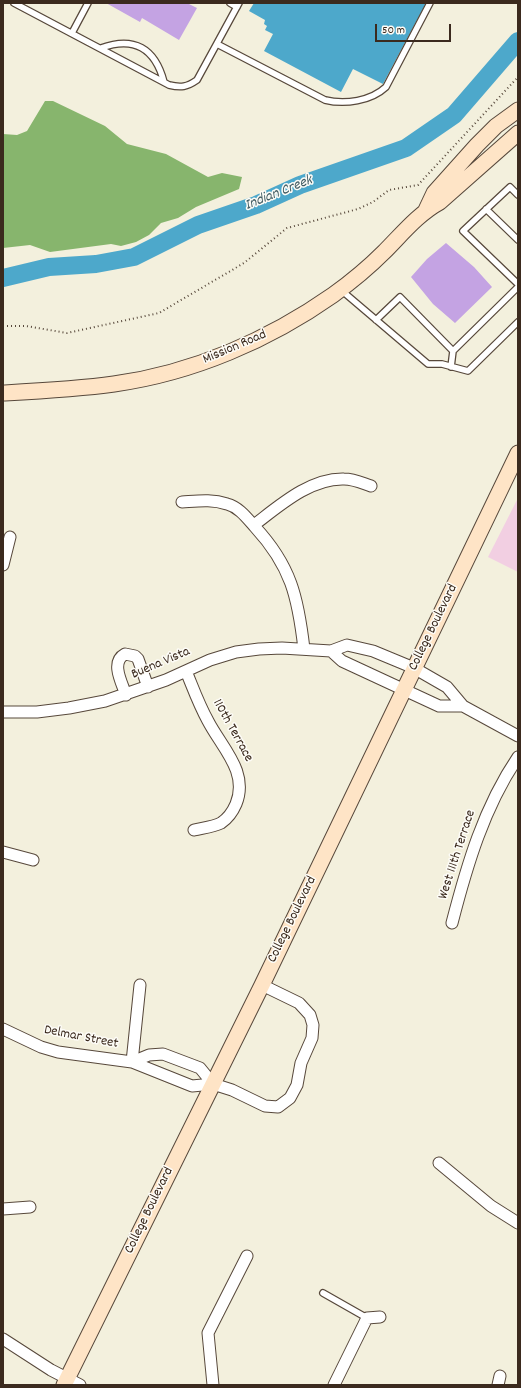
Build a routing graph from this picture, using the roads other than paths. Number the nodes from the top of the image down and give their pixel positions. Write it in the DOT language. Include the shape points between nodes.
graph roads {
  1 [pos="14,3"];
  2 [pos="88,3"];
  3 [pos="230,3"];
  4 [pos="430,3"];
  5 [pos="238,5"];
  6 [pos="72,33"];
  7 [pos="217,44"];
  8 [pos="101,48"];
  9 [pos="164,82"];
  10 [pos="518,110"];
  11 [pos="518,133"];
  12 [pos="518,195"];
  13 [pos="426,210"];
  14 [pos="486,210"];
  15 [pos="518,240"];
  16 [pos="518,285"];
  17 [pos="340,289"];
  18 [pos="376,320"];
  19 [pos="518,322"];
  20 [pos="452,351"];
  21 [pos="451,367"];
  22 [pos="3,393"];
  23 [pos="518,453"];
  24 [pos="371,486"];
  25 [pos="182,502"];
  26 [pos="254,525"];
  27 [pos="10,537"];
  28 [pos="3,565"];
  29 [pos="304,649"];
  30 [pos="331,650"];
  31 [pos="414,668"];
  32 [pos="186,671"];
  33 [pos="148,687"];
  34 [pos="404,690"];
  35 [pos="126,695"];
  36 [pos="463,706"];
  37 [pos="3,712"];
  38 [pos="518,736"];
  39 [pos="518,757"];
  40 [pos="194,830"];
  41 [pos="3,852"];
  42 [pos="33,860"];
  43 [pos="452,923"];
  44 [pos="140,985"];
  45 [pos="262,985"];
  46 [pos="3,1029"];
  47 [pos="132,1062"];
  48 [pos="213,1084"];
  49 [pos="438,1163"];
  50 [pos="30,1207"];
  51 [pos="3,1209"];
  52 [pos="518,1223"];
  53 [pos="247,1256"];
  54 [pos="323,1293"];
  55 [pos="380,1317"];
  56 [pos="368,1318"];
  57 [pos="3,1339"];
  58 [pos="70,1383"];
  59 [pos="213,1385"];
  60 [pos="334,1385"];
  1 -- 6 [label="lane"];
  2 -- 6 [label="lane"];
  3 -- 5 [label="lane"];
  4 -- 7 [label="lane" via="386,87 378,95 362,99 336,103 325,100"];
  5 -- 7 [label="lane"];
  6 -- 8 [label="lane"];
  7 -- 9 [label="lane" via="197,80 180,87"];
  8 -- 9 [label="lane"];
  8 -- 9 [label="lane" via="130,43 142,47 155,58"];
  10 -- 13 [label="main road, Mission Road" via="496,126 472,151 434,193"];
  11 -- 13 [label="main road, Mission Road" via="440,202"];
  12 -- 14 [label="lane" via="510,187"];
  13 -- 17 [label="main road, Mission Road" via="376,259"];
  14 -- 15 [label="lane"];
  14 -- 16 [label="lane" via="464,231"];
  16 -- 20 [label="lane"];
  17 -- 18 [label="lane"];
  17 -- 22 [label="main road, Mission Road" via="290,323 243,347 190,367 115,384"];
  18 -- 20 [label="lane" via="400,297"];
  18 -- 21 [label="lane" via="428,364"];
  19 -- 21 [label="lane" via="468,371"];
  20 -- 21 [label="lane"];
  23 -- 31 [label="main road, College Boulevard"];
  24 -- 26 [label="street" via="356,480 343,479 318,485 285,502"];
  25 -- 26 [label="street" via="211,500 228,504 238,508"];
  26 -- 29 [label="street" via="273,546 295,591"];
  27 -- 28 [label="street"];
  29 -- 30 [label="street, Buena Vista"];
  29 -- 32 [label="street, Buena Vista" via="236,652"];
  30 -- 31 [label="street, Buena Vista" via="347,645 373,651"];
  30 -- 34 [label="street" via="342,661"];
  31 -- 34 [label="main road, College Boulevard"];
  31 -- 36 [label="street, Buena Vista" via="447,687"];
  32 -- 33 [label="street, Buena Vista"];
  32 -- 40 [label="street, 110th Terrace" via="208,721 238,770 240,783 239,796 228,817 221,823"];
  33 -- 35 [label="street, Buena Vista"];
  33 -- 35 [label="street" via="138,658 125,654 118,660 117,666"];
  34 -- 36 [label="street" via="439,706"];
  34 -- 45 [label="main road, College Boulevard"];
  35 -- 37 [label="street, Buena Vista" via="69,708 37,712"];
  36 -- 38 [label="street"];
  39 -- 43 [label="street, West 111th Terrace" via="493,800 480,830 464,876"];
  41 -- 42 [label="street"];
  44 -- 47 [label="street"];
  45 -- 48 [label="main road, College Boulevard"];
  45 -- 48 [label="street" via="299,1003 310,1015 312,1038 301,1063 297,1084 290,1098 278,1106 265,1106"];
  46 -- 47 [label="street, Delmar Street" via="58,1052"];
  47 -- 48 [label="street, Delmar Street" via="192,1086"];
  47 -- 48 [label="street, Delmar Street" via="149,1055 163,1054 200,1068"];
  48 -- 58 [label="main road, College Boulevard"];
  49 -- 52 [label="street" via="491,1206"];
  50 -- 51 [label="street"];
  53 -- 59 [label="street" via="208,1333"];
  54 -- 56 [label="lane"];
  55 -- 56 [label="street"];
  56 -- 60 [label="street"];
  57 -- 58 [label="street"];
}
